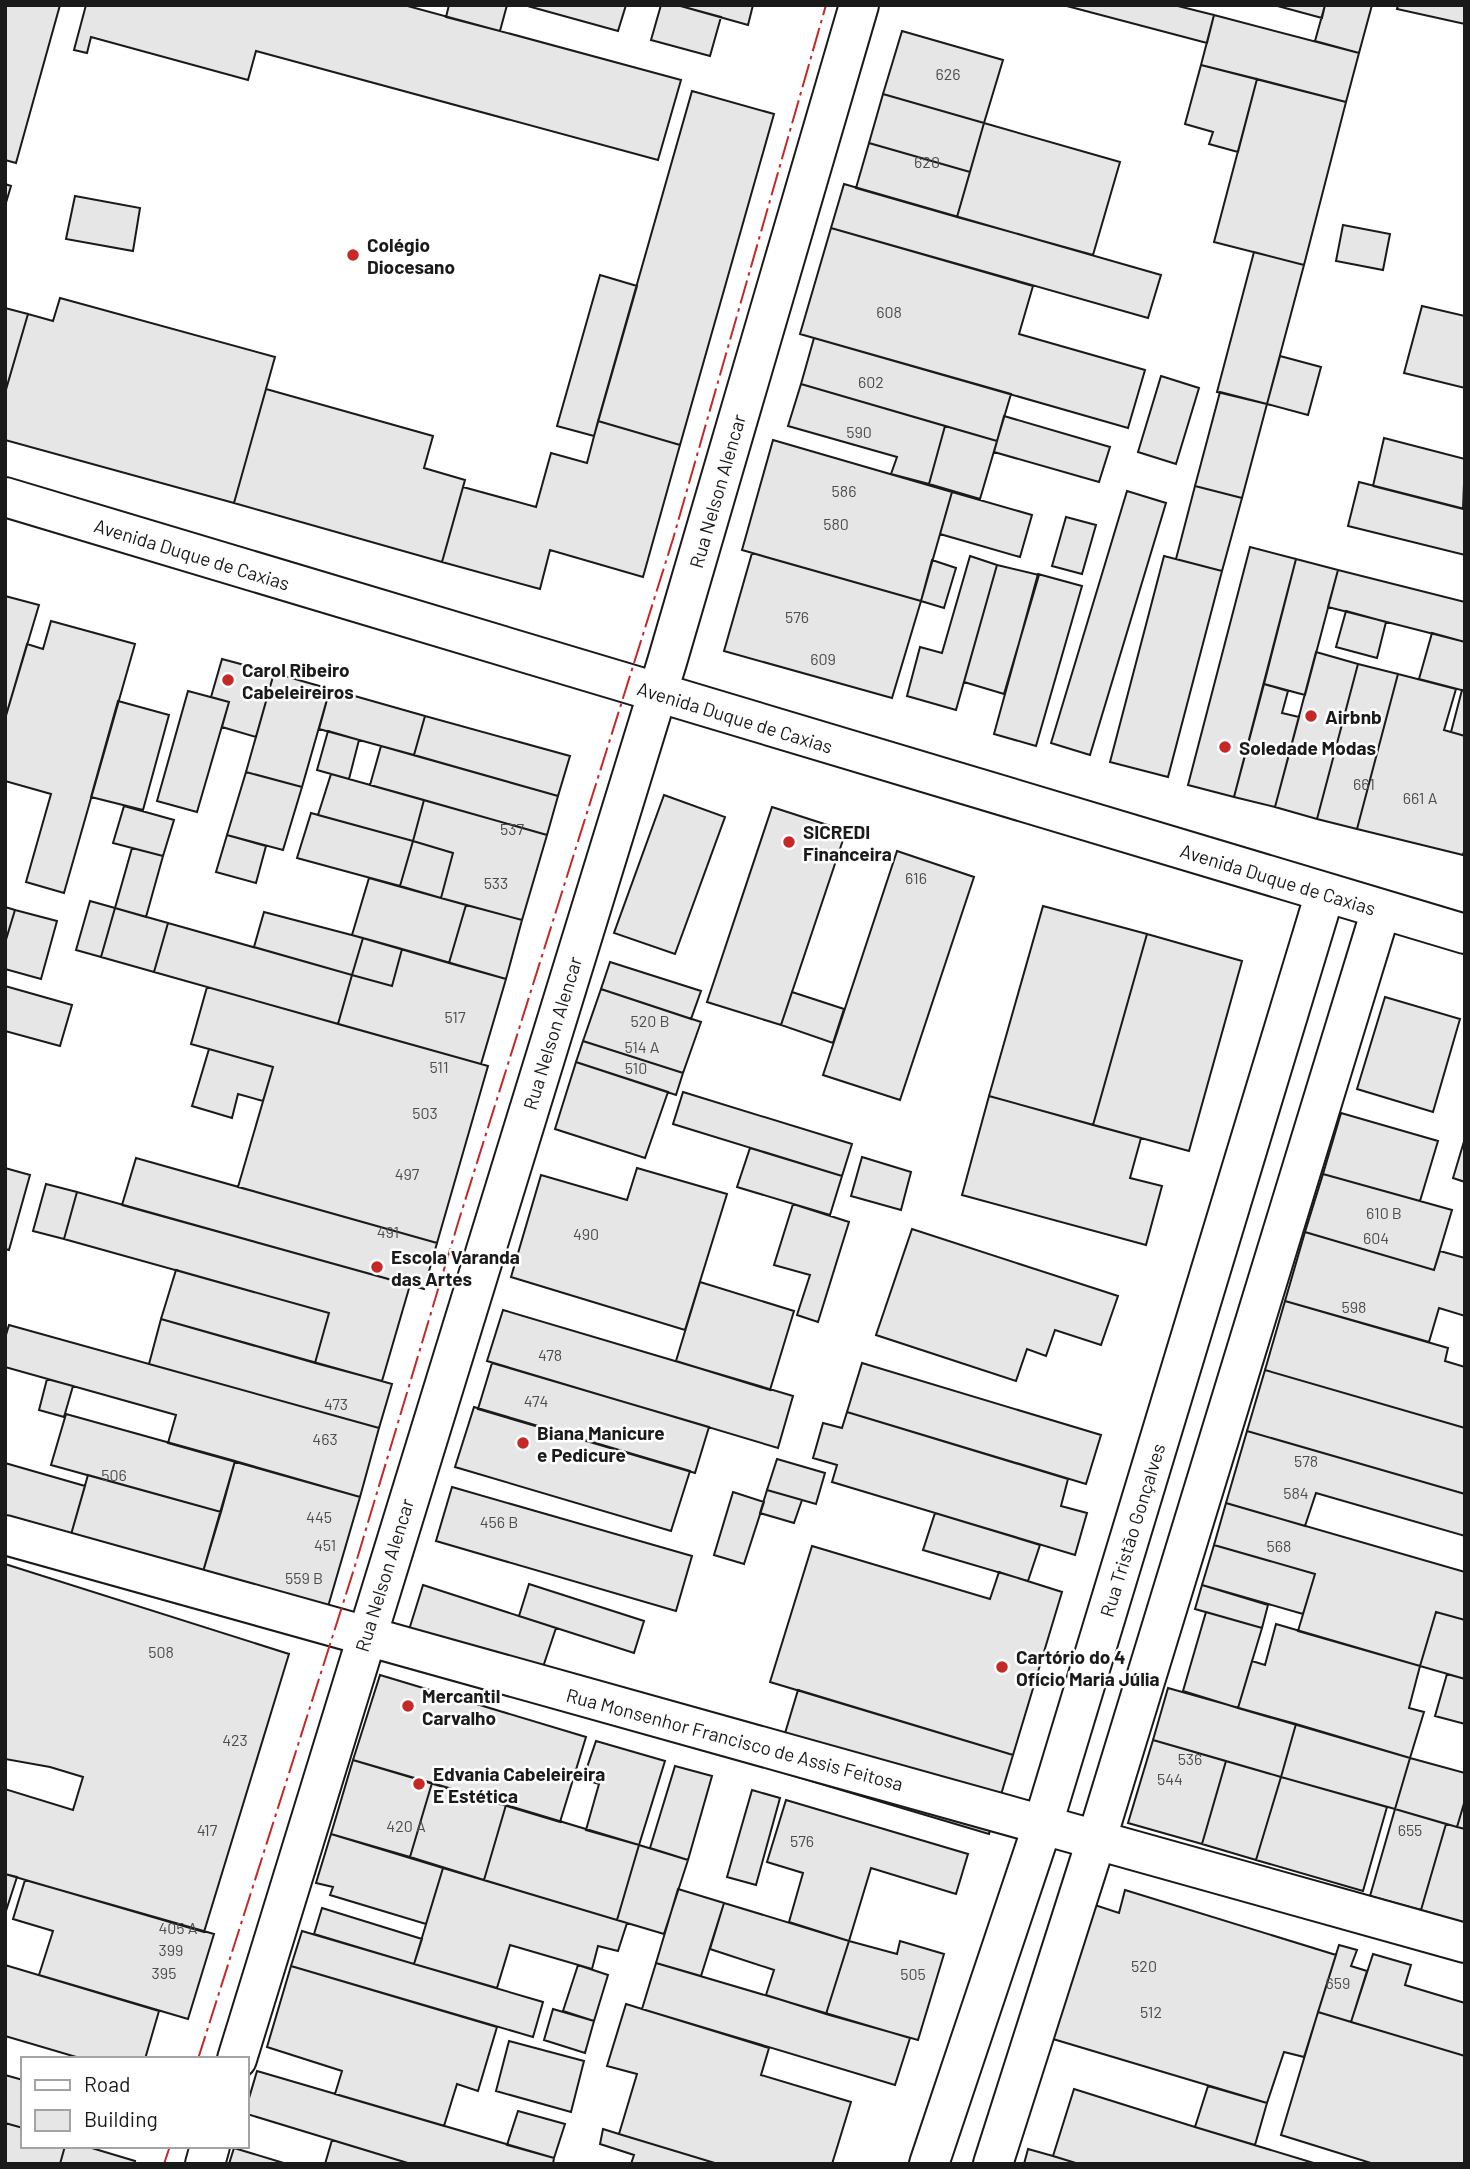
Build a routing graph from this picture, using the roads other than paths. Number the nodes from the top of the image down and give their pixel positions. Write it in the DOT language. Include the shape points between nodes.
graph roads {
  1 [pos="859,5"];
  2 [pos="5,498"];
  3 [pos="656,693"];
  4 [pos="1325,893"];
  5 [pos="1381,910"];
  6 [pos="1465,934"];
  7 [pos="5,1535"];
  8 [pos="365,1637"];
  9 [pos="1043,1824"];
  10 [pos="1097,1838"];
  11 [pos="1465,1943"];
  12 [pos="238,2057"];
  13 [pos="929,2164"];
  14 [pos="993,2164"];
  1 -- 3 [label="street, Rua Nelson Alencar"];
  2 -- 3 [label="street, Avenida Duque de Caxias"];
  3 -- 4 [label="street, Avenida Duque de Caxias"];
  3 -- 8 [label="street, Rua Nelson Alencar"];
  4 -- 5 [label="street, Avenida Duque de Caxias"];
  4 -- 9 [label="street, Rua Tristão Gonçalves"];
  5 -- 6 [label="street, Avenida Duque de Caxias"];
  5 -- 10 [label="street"];
  7 -- 8 [label="street, Rua Monsenhor Francisco de Assis Feitosa"];
  8 -- 9 [label="street, Rua Monsenhor Francisco de Assis Feitosa"];
  8 -- 12 [label="street, Rua Nelson Alencar"];
  9 -- 10 [label="street, Rua Monsenhor Francisco de Assis Feitosa"];
  9 -- 13 [label="street, Rua Tristão Gonçalves"];
  10 -- 11 [label="street, Rua Monsenhor Francisco de Assis Feitosa"];
  10 -- 14 [label="street"];
}
